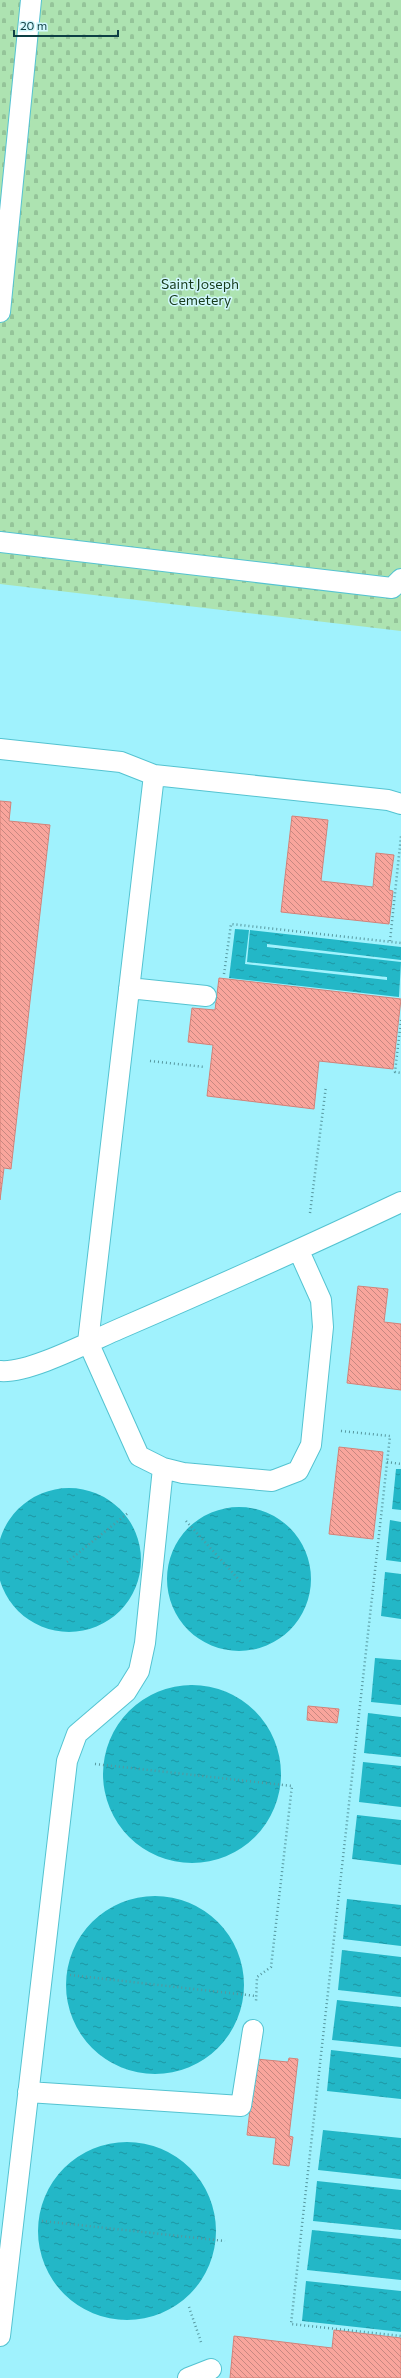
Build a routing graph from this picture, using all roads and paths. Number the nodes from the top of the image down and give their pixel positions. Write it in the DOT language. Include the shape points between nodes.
graph roads {
  1 [pos="31,0"];
  2 [pos="0,312"];
  3 [pos="0,542"];
  4 [pos="401,579"];
  5 [pos="0,748"];
  6 [pos="154,775"];
  7 [pos="401,804"];
  8 [pos="401,836"];
  9 [pos="390,942"];
  10 [pos="401,943"];
  11 [pos="129,988"];
  12 [pos="206,996"];
  13 [pos="401,1020"];
  14 [pos="121,1057"];
  15 [pos="205,1068"];
  16 [pos="401,1073"];
  17 [pos="326,1086"];
  18 [pos="401,1202"];
  19 [pos="303,1249"];
  20 [pos="88,1342"];
  21 [pos="0,1371"];
  22 [pos="312,1428"];
  23 [pos="387,1462"];
  24 [pos="401,1464"];
  25 [pos="163,1468"];
  26 [pos="129,1513"];
  27 [pos="186,1521"];
  28 [pos="67,1562"];
  29 [pos="241,1582"];
  30 [pos="67,1761"];
  31 [pos="42,1972"];
  32 [pos="256,1996"];
  33 [pos="253,2030"];
  34 [pos="28,2092"];
  35 [pos="14,2218"];
  36 [pos="225,2241"];
  37 [pos="189,2307"];
  38 [pos="0,2336"];
  39 [pos="401,2336"];
  40 [pos="211,2369"];
  41 [pos="188,2378"];
  1 -- 2 [label="lane"];
  3 -- 4 [label="lane" via="392,588"];
  5 -- 6 [label="lane" via="120,762"];
  6 -- 7 [label="lane" via="388,800"];
  6 -- 11 [label="lane"];
  8 -- 9 [label="path"];
  9 -- 10 [label="path"];
  9 -- 12 [label="path" via="231,924 224,976 208,975"];
  11 -- 12 [label="lane"];
  11 -- 14 [label="lane"];
  13 -- 16 [label="path" via="395,1072"];
  14 -- 15 [label="path"];
  14 -- 20 [label="lane"];
  17 -- 19 [label="path"];
  18 -- 19 [label="lane"];
  19 -- 20 [label="lane"];
  19 -- 22 [label="lane" via="321,1300 322,1327"];
  20 -- 21 [label="lane" via="31,1366"];
  20 -- 25 [label="lane" via="139,1456"];
  22 -- 23 [label="path" via="390,1436"];
  22 -- 25 [label="lane" via="311,1445 298,1471 272,1481 184,1473"];
  23 -- 24 [label="path"];
  23 -- 39 [label="path" via="291,2324"];
  25 -- 30 [label="lane" via="145,1643 139,1671 126,1692 77,1734"];
  26 -- 28 [label="path"];
  27 -- 29 [label="path"];
  30 -- 31 [label="lane"];
  30 -- 32 [label="path" via="292,1786 271,1967 257,1977"];
  31 -- 32 [label="path"];
  31 -- 34 [label="lane"];
  32 -- 33 [label="path"];
  33 -- 34 [label="lane" via="241,2106"];
  34 -- 35 [label="lane"];
  35 -- 36 [label="path"];
  35 -- 38 [label="lane"];
  37 -- 40 [label="path"];
  40 -- 41 [label="lane"];
}
